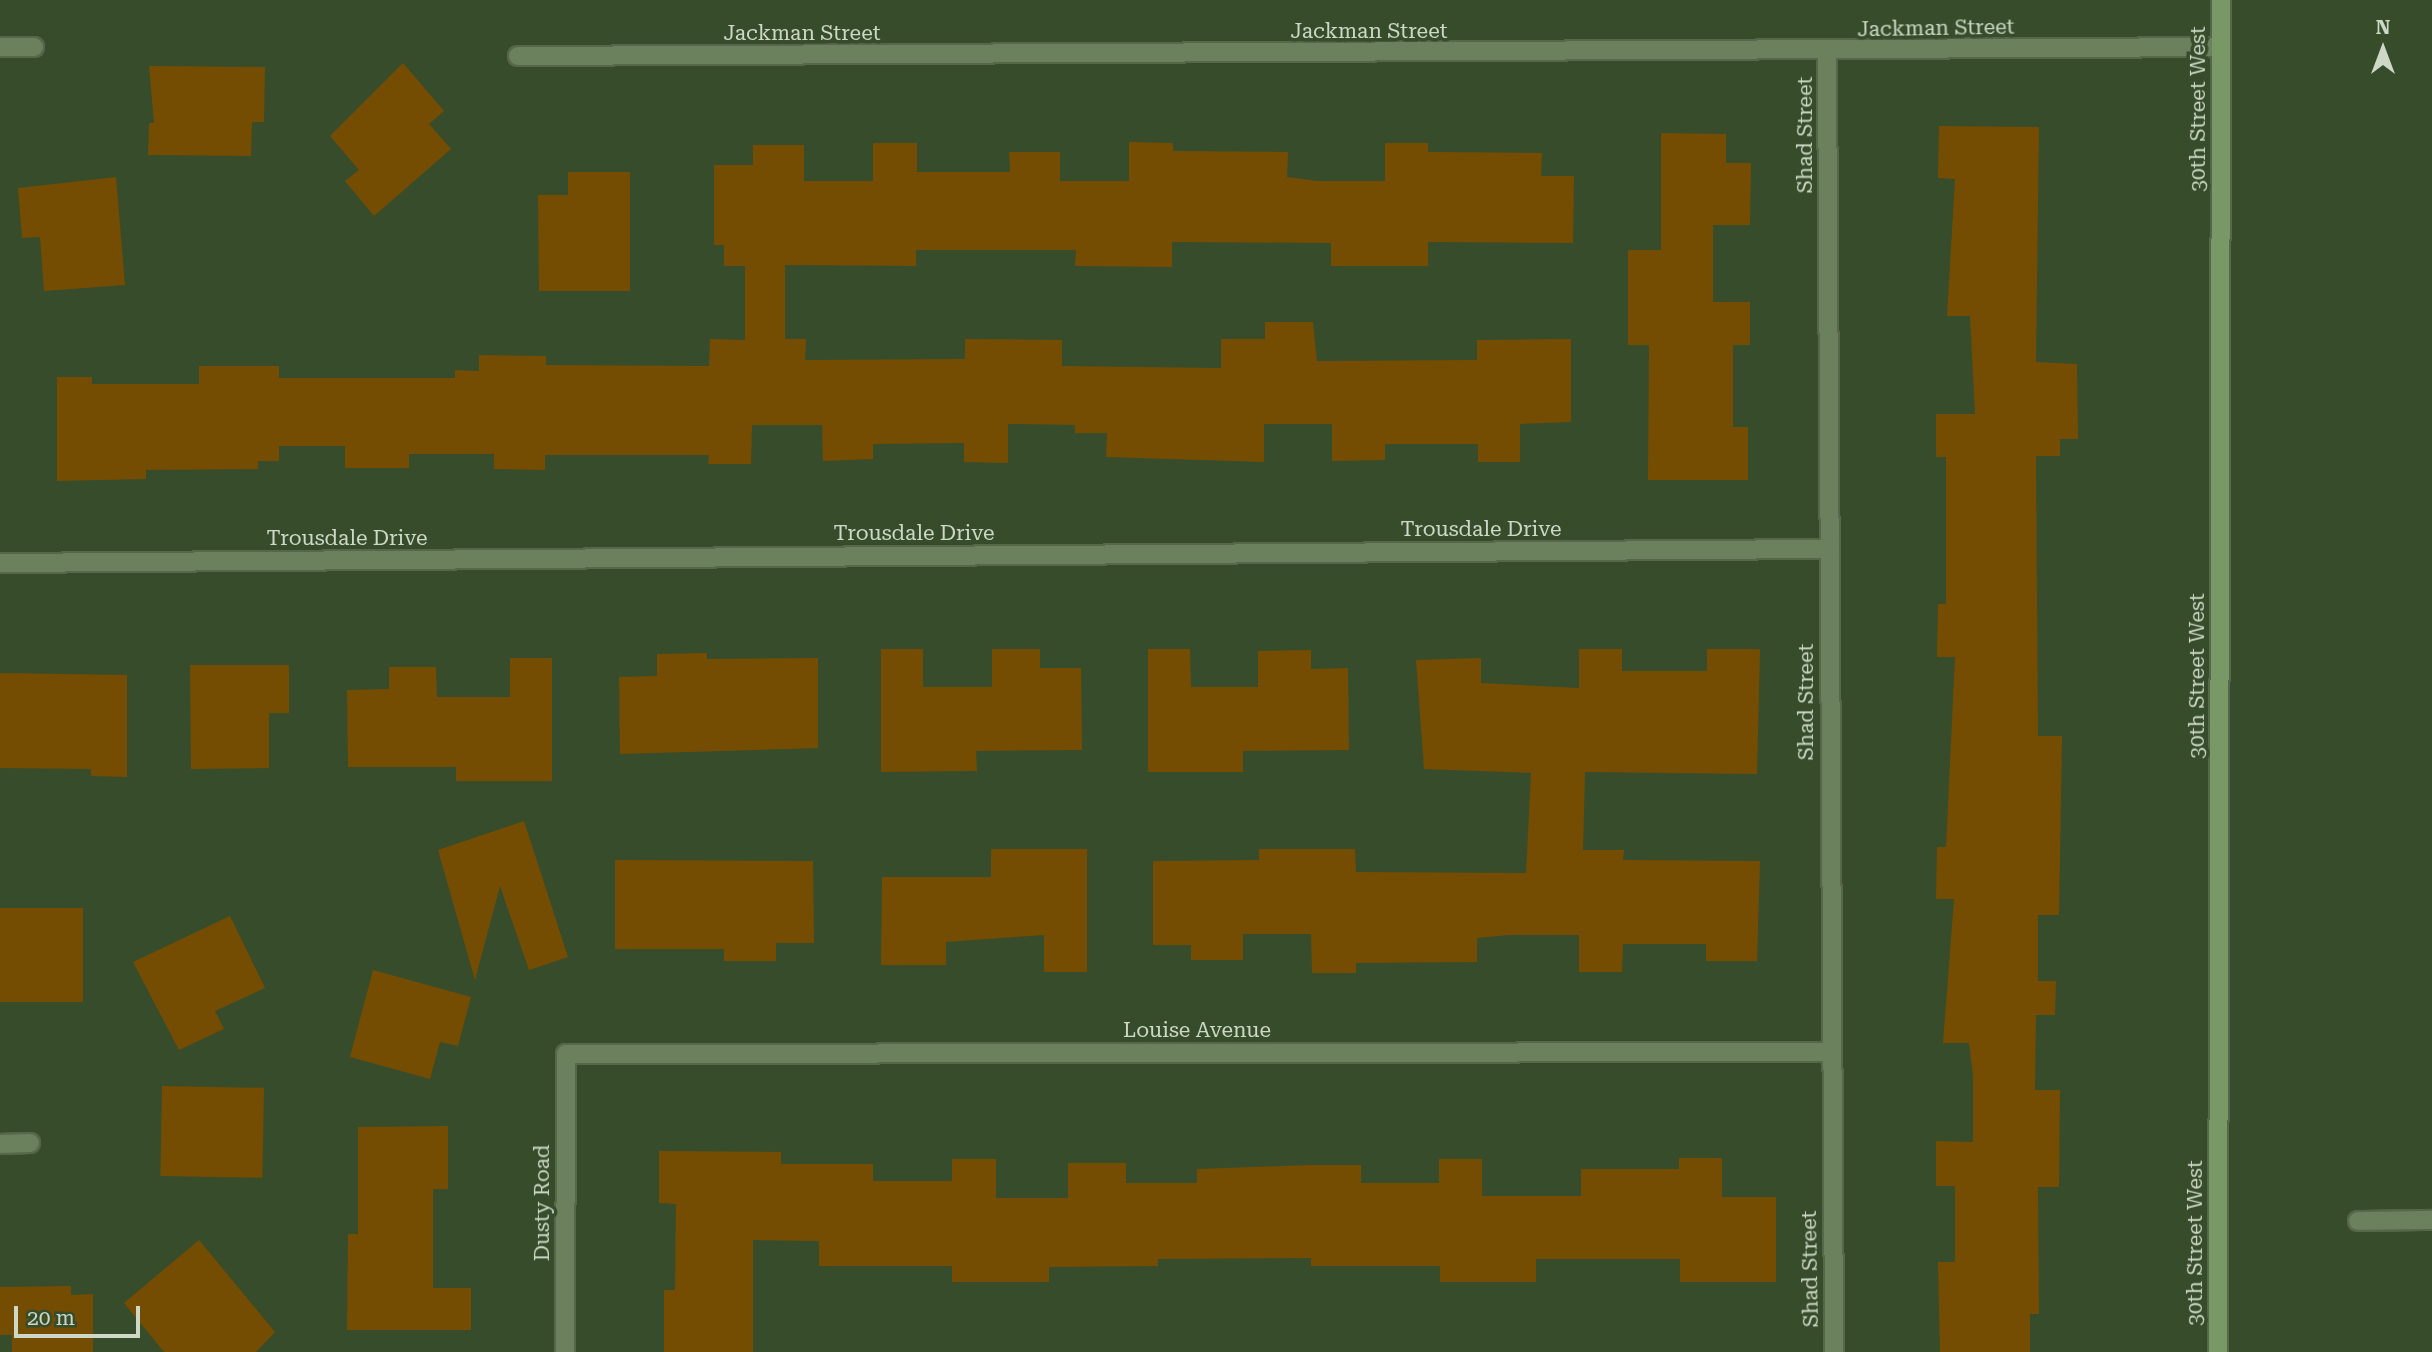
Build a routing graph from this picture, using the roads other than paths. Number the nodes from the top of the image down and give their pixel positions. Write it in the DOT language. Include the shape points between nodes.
graph roads {
  1 [pos="2221,0"];
  2 [pos="0,47"];
  3 [pos="34,47"];
  4 [pos="2221,47"];
  5 [pos="1827,52"];
  6 [pos="518,56"];
  7 [pos="1829,549"];
  8 [pos="0,563"];
  9 [pos="1829,1052"];
  10 [pos="566,1054"];
  11 [pos="30,1143"];
  12 [pos="0,1144"];
  13 [pos="2432,1220"];
  14 [pos="2358,1221"];
  15 [pos="565,1352"];
  16 [pos="1834,1352"];
  17 [pos="2218,1352"];
  1 -- 4 [label="main road, 30th Street West"];
  2 -- 3 [label="street"];
  4 -- 5 [label="street, Jackman Street"];
  4 -- 17 [label="main road, 30th Street West"];
  5 -- 6 [label="street, Jackman Street"];
  5 -- 7 [label="street, Shad Street"];
  7 -- 8 [label="street, Trousdale Drive"];
  7 -- 9 [label="street, Shad Street"];
  9 -- 10 [label="street, Louise Avenue"];
  9 -- 16 [label="street, Shad Street"];
  10 -- 15 [label="street, Dusty Road"];
  11 -- 12 [label="street"];
  13 -- 14 [label="street"];
}
